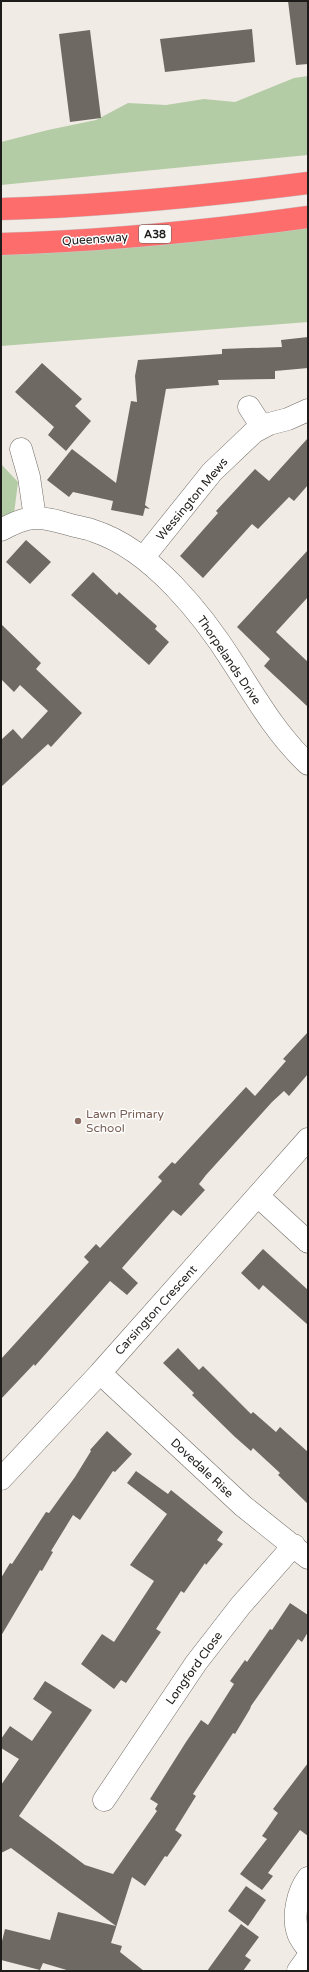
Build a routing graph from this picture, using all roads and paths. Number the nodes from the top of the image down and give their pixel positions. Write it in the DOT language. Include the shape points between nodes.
graph roads {
  1 [pos="308,182"];
  2 [pos="1,209"];
  3 [pos="308,217"];
  4 [pos="1,244"];
  5 [pos="249,407"];
  6 [pos="308,410"];
  7 [pos="262,427"];
  8 [pos="21,449"];
  9 [pos="35,518"];
  10 [pos="1,530"];
  11 [pos="143,558"];
  12 [pos="308,764"];
  13 [pos="308,1139"];
  14 [pos="258,1196"];
  15 [pos="308,1242"];
  16 [pos="100,1373"];
  17 [pos="1,1479"];
  18 [pos="301,1551"];
  19 [pos="104,1800"];
  20 [pos="308,1878"];
  21 [pos="308,1949"];
  22 [pos="308,1957"];
  23 [pos="298,1971"];
  1 -- 2 [label="highway" via="174,198 68,207"];
  3 -- 4 [label="highway, Queensway / A38" via="246,226 138,236"];
  5 -- 7 [label="street"];
  6 -- 7 [label="street, Wessington Mews"];
  7 -- 11 [label="street, Wessington Mews" via="212,472"];
  8 -- 9 [label="street" via="29,477"];
  9 -- 10 [label="street, Thorpelands Drive"];
  9 -- 11 [label="street, Thorpelands Drive" via="95,531"];
  11 -- 12 [label="street, Thorpelands Drive" via="174,587 205,622 275,727"];
  13 -- 14 [label="street, Carsington Crescent"];
  14 -- 15 [label="street"];
  14 -- 16 [label="street, Carsington Crescent"];
  16 -- 17 [label="street, Carsington Crescent"];
  16 -- 18 [label="street, Dovedale Rise" via="243,1506"];
  18 -- 19 [label="street, Longford Close" via="241,1605 196,1663"];
  20 -- 21 [label="street" via="296,1910 298,1933"];
  22 -- 23 [label="street"];
}
